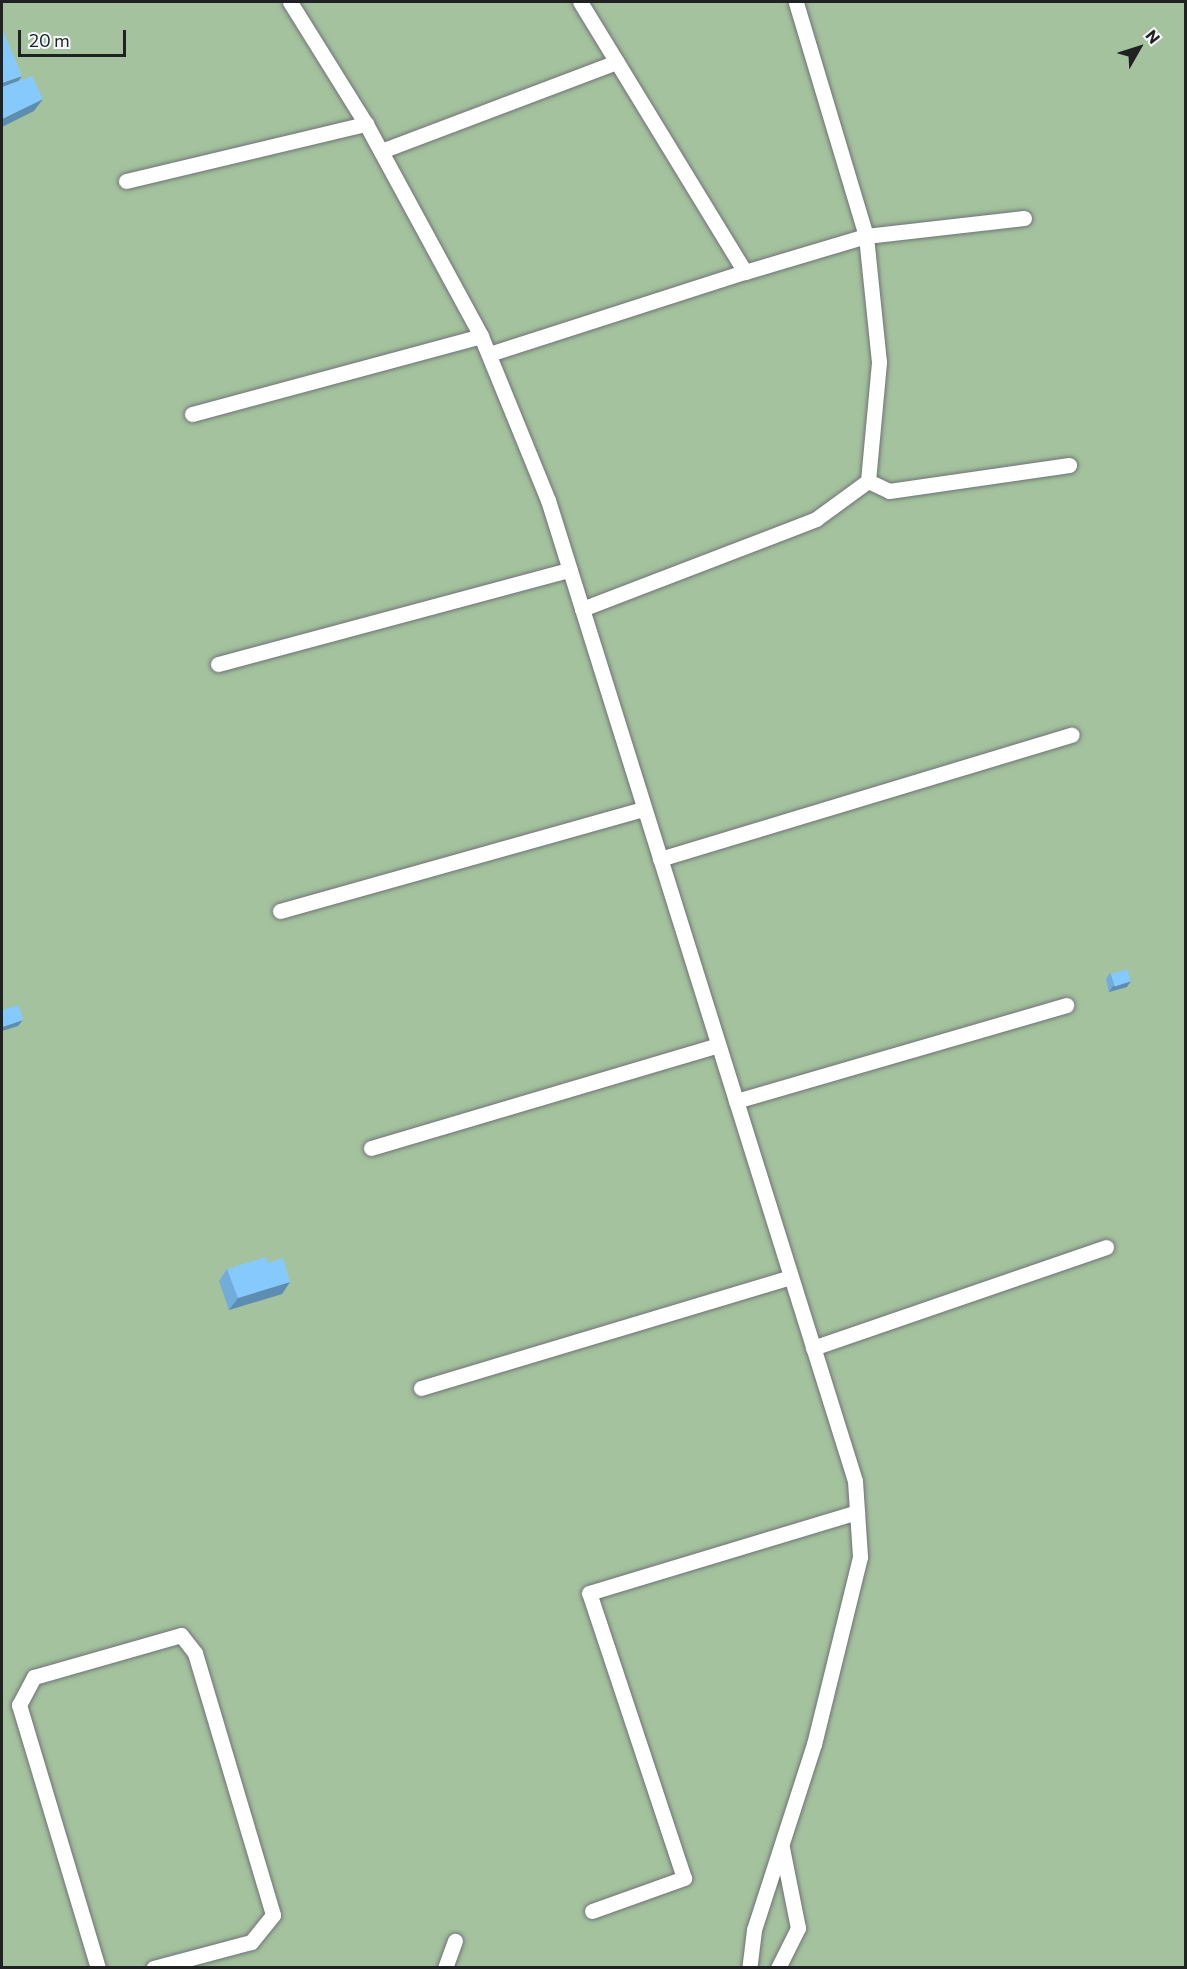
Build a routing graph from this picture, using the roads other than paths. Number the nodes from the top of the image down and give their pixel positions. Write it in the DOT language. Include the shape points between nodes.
graph roads {
  1 [pos="290,2"];
  2 [pos="580,2"];
  3 [pos="796,2"];
  4 [pos="617,62"];
  5 [pos="366,124"];
  6 [pos="381,151"];
  7 [pos="126,181"];
  8 [pos="1024,218"];
  9 [pos="866,236"];
  10 [pos="745,272"];
  11 [pos="481,336"];
  12 [pos="489,354"];
  13 [pos="192,414"];
  14 [pos="1070,465"];
  15 [pos="868,481"];
  16 [pos="570,570"];
  17 [pos="582,609"];
  18 [pos="218,664"];
  19 [pos="1072,735"];
  20 [pos="644,809"];
  21 [pos="660,860"];
  22 [pos="280,911"];
  23 [pos="1066,1005"];
  24 [pos="718,1045"];
  25 [pos="736,1101"];
  26 [pos="371,1148"];
  27 [pos="1106,1247"];
  28 [pos="791,1277"];
  29 [pos="813,1348"];
  30 [pos="421,1388"];
  31 [pos="857,1512"];
  32 [pos="782,1844"];
  33 [pos="592,1911"];
  34 [pos="455,1941"];
  35 [pos="98,1968"];
  36 [pos="153,1968"];
  37 [pos="445,1968"];
  38 [pos="749,1968"];
  39 [pos="778,1968"];
  1 -- 5 [label="lane"];
  2 -- 4 [label="lane"];
  3 -- 9 [label="lane"];
  4 -- 6 [label="lane"];
  4 -- 10 [label="lane"];
  5 -- 6 [label="lane"];
  5 -- 7 [label="lane"];
  6 -- 11 [label="lane"];
  8 -- 9 [label="lane"];
  9 -- 10 [label="lane"];
  9 -- 15 [label="lane" via="879,362"];
  10 -- 12 [label="lane"];
  11 -- 12 [label="lane"];
  11 -- 13 [label="lane"];
  12 -- 16 [label="lane" via="548,500"];
  14 -- 15 [label="lane" via="890,490"];
  15 -- 17 [label="lane" via="816,519"];
  16 -- 17 [label="lane"];
  16 -- 18 [label="lane"];
  17 -- 20 [label="lane"];
  19 -- 21 [label="lane"];
  20 -- 21 [label="lane"];
  20 -- 22 [label="lane"];
  21 -- 24 [label="lane"];
  23 -- 25 [label="lane"];
  24 -- 25 [label="lane"];
  24 -- 26 [label="lane"];
  25 -- 28 [label="lane"];
  27 -- 29 [label="lane"];
  28 -- 29 [label="lane"];
  28 -- 30 [label="lane"];
  29 -- 31 [label="lane" via="855,1481"];
  31 -- 32 [label="lane" via="860,1557 814,1744"];
  31 -- 33 [label="lane" via="589,1593 684,1878"];
  32 -- 38 [label="lane" via="754,1930"];
  32 -- 39 [label="lane" via="798,1928"];
  34 -- 37 [label="lane"];
  35 -- 36 [label="lane" via="18,1705 34,1677 181,1635 195,1653 273,1915 251,1942"];
}
